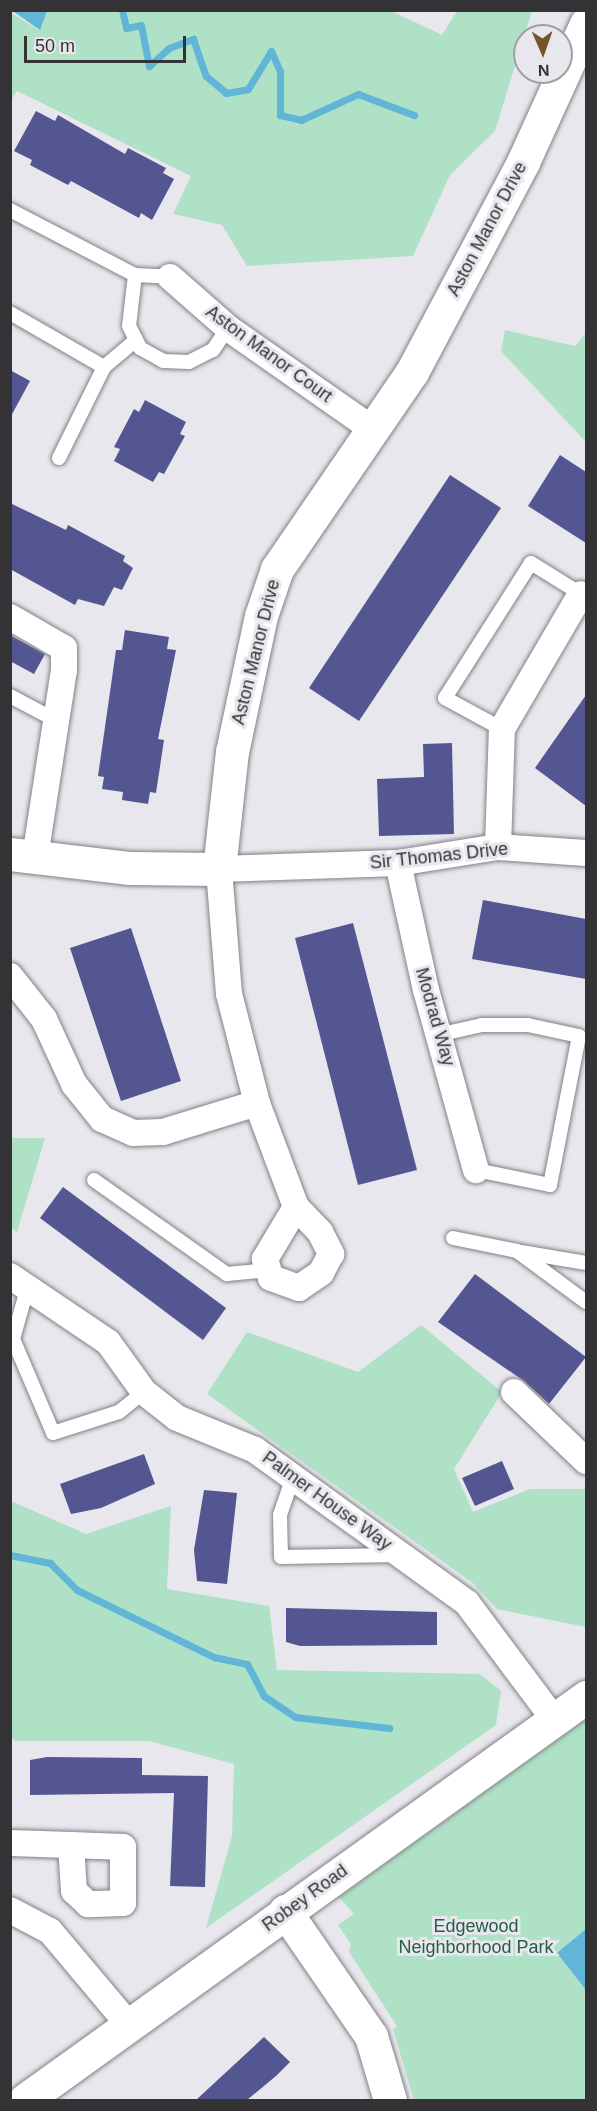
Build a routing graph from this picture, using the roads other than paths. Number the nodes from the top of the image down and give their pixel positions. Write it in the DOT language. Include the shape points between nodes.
graph roads {
  1 [pos="586,24"];
  2 [pos="10,210"];
  3 [pos="135,275"];
  4 [pos="170,277"];
  5 [pos="10,313"];
  6 [pos="228,328"];
  7 [pos="136,340"];
  8 [pos="104,367"];
  9 [pos="371,428"];
  10 [pos="59,458"];
  11 [pos="581,594"];
  12 [pos="10,617"];
  13 [pos="10,696"];
  14 [pos="57,721"];
  15 [pos="502,729"];
  16 [pos="498,847"];
  17 [pos="586,853"];
  18 [pos="23,856"];
  19 [pos="398,863"];
  20 [pos="219,869"];
  21 [pos="10,976"];
  22 [pos="442,1034"];
  23 [pos="257,1103"];
  24 [pos="476,1170"];
  25 [pos="94,1180"];
  26 [pos="296,1207"];
  27 [pos="453,1238"];
  28 [pos="517,1251"];
  29 [pos="586,1263"];
  30 [pos="269,1270"];
  31 [pos="19,1281"];
  32 [pos="586,1302"];
  33 [pos="144,1392"];
  34 [pos="514,1392"];
  35 [pos="586,1461"];
  36 [pos="294,1474"];
  37 [pos="401,1555"];
  38 [pos="586,1697"];
  39 [pos="556,1722"];
  40 [pos="10,1843"];
  41 [pos="71,1845"];
  42 [pos="285,1911"];
  43 [pos="11,1913"];
  44 [pos="129,2025"];
  45 [pos="386,2099"];
  46 [pos="25,2100"];
  1 -- 9 [label="street, Aston Manor Drive" via="523,162 412,372"];
  2 -- 3 [label="lane"];
  3 -- 4 [label="lane"];
  3 -- 7 [label="lane" via="129,326"];
  4 -- 6 [label="street, Aston Manor Court"];
  5 -- 8 [label="lane"];
  6 -- 7 [label="lane" via="213,350 189,362 163,361"];
  6 -- 9 [label="street, Aston Manor Court"];
  7 -- 8 [label="lane"];
  8 -- 10 [label="lane"];
  9 -- 20 [label="street, Aston Manor Drive" via="277,569 261,615 232,752"];
  11 -- 15 [label="street"];
  11 -- 15 [label="lane" via="531,563 445,698"];
  12 -- 14 [label="street" via="64,648"];
  13 -- 14 [label="lane"];
  14 -- 18 [label="street"];
  15 -- 16 [label="street"];
  16 -- 17 [label="street, Sir Thomas Drive"];
  16 -- 19 [label="street, Sir Thomas Drive"];
  18 -- 20 [label="street" via="130,868"];
  19 -- 20 [label="street, Sir Thomas Drive"];
  19 -- 22 [label="street, Modrad Way" via="426,990"];
  20 -- 23 [label="street, Aston Manor Drive" via="229,994"];
  21 -- 23 [label="street" via="44,1019 74,1084 102,1119 133,1133 163,1132"];
  22 -- 24 [label="street, Modrad Way"];
  22 -- 24 [label="lane" via="482,1025 528,1025 579,1036 550,1185"];
  23 -- 26 [label="street, Aston Manor Drive"];
  25 -- 30 [label="lane" via="227,1274"];
  26 -- 30 [label="street" via="265,1258"];
  26 -- 30 [label="street, Aston Manor Drive" via="320,1232 331,1254 321,1273 299,1288 271,1278"];
  27 -- 28 [label="lane"];
  28 -- 29 [label="lane"];
  28 -- 32 [label="lane"];
  31 -- 33 [label="street, Palmer House Way" via="108,1342"];
  31 -- 33 [label="lane" via="14,1339 53,1433 119,1412"];
  33 -- 36 [label="street, Palmer House Way" via="177,1418 255,1450"];
  34 -- 35 [label="street"];
  36 -- 37 [label="street, Palmer House Way"];
  36 -- 37 [label="lane" via="280,1515 281,1557"];
  37 -- 39 [label="street, Palmer House Way" via="466,1603"];
  38 -- 39 [label="street, Robey Road"];
  39 -- 42 [label="street, Robey Road"];
  40 -- 41 [label="street"];
  42 -- 44 [label="street, Robey Road"];
  42 -- 45 [label="street" via="341,1986 371,2036"];
  43 -- 44 [label="street" via="50,1931"];
  44 -- 46 [label="street, Robey Road"];
}
